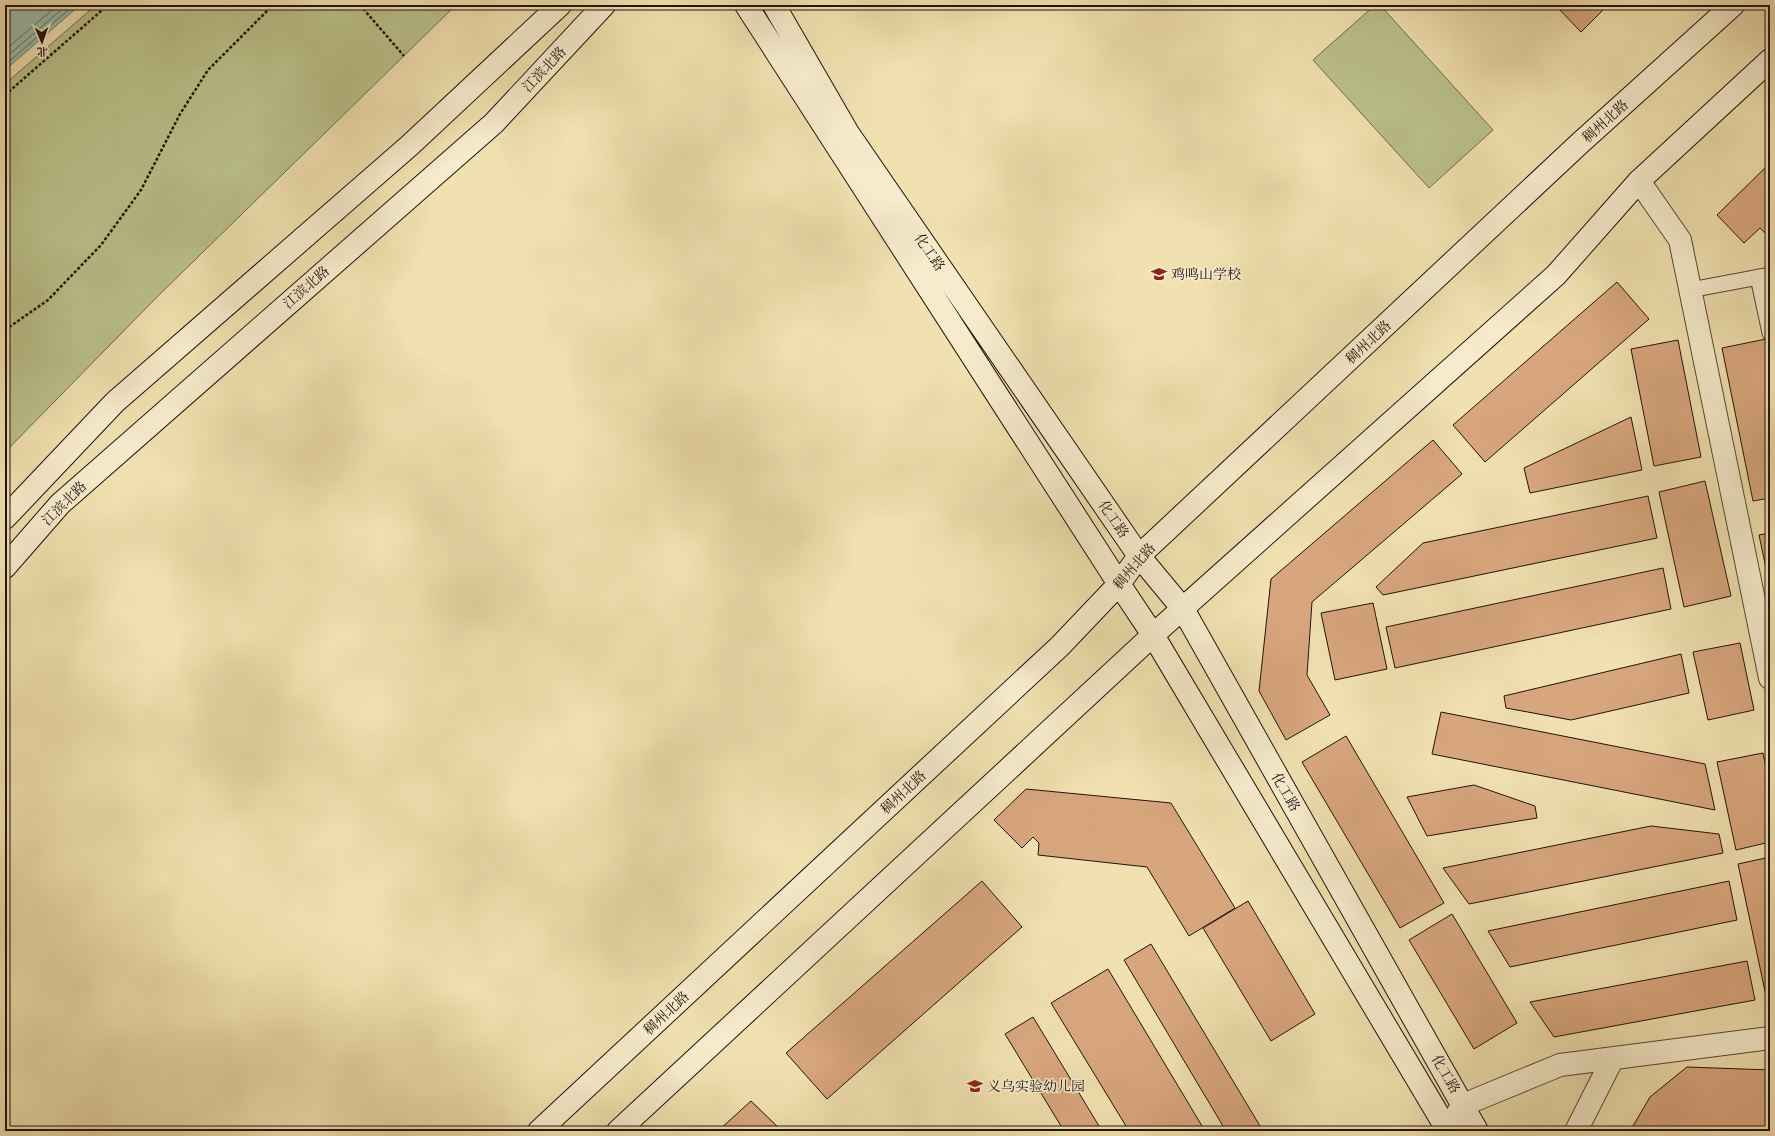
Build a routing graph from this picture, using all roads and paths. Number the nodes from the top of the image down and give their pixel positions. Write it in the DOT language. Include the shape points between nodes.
graph roads {
  1 [pos="108,5"];
  2 [pos="273,5"];
  3 [pos="360,5"];
  4 [pos="560,5"];
  5 [pos="604,5"];
  6 [pos="746,5"];
  7 [pos="774,5"];
  8 [pos="1733,5"];
  9 [pos="404,56"];
  10 [pos="1770,60"];
  11 [pos="5,95"];
  12 [pos="1639,181"];
  13 [pos="1764,276"];
  14 [pos="1690,290"];
  15 [pos="5,330"];
  16 [pos="1770,333"];
  17 [pos="5,518"];
  18 [pos="1139,556"];
  19 [pos="5,567"];
  20 [pos="1119,584"];
  21 [pos="1183,609"];
  22 [pos="1153,635"];
  23 [pos="1770,678"];
  24 [pos="1770,1038"];
  25 [pos="1613,1058"];
  26 [pos="1464,1105"];
  27 [pos="539,1131"];
  28 [pos="618,1131"];
  29 [pos="1447,1131"];
  30 [pos="1477,1131"];
  31 [pos="1576,1131"];
  1 -- 11 [label="path"];
  2 -- 15 [label="path" via="208,70 180,114 141,190 101,245 48,300"];
  3 -- 9 [label="path"];
  4 -- 17 [label="main road" via="409,146 115,402"];
  5 -- 19 [label="main road, 江滨北路" via="494,123 60,504"];
  6 -- 20 [label="main road, 化工路"];
  7 -- 18 [label="main road, 化工路" via="848,132"];
  8 -- 18 [label="main road, 稠州北路" via="1579,144"];
  10 -- 12 [label="main road"];
  12 -- 14 [label="main road" via="1680,240"];
  12 -- 21 [label="main road" via="1556,275"];
  13 -- 14 [label="lane"];
  13 -- 16 [label="lane"];
  14 -- 23 [label="main road"];
  18 -- 20 [label="main road, 稠州北路"];
  18 -- 21 [label="main road, 化工路"];
  20 -- 22 [label="main road, 化工路"];
  20 -- 27 [label="main road, 稠州北路" via="1060,646"];
  21 -- 22 [label="main road"];
  21 -- 26 [label="main road, 化工路"];
  22 -- 28 [label="main road"];
  22 -- 29 [label="main road, 化工路"];
  24 -- 25 [label="main road"];
  25 -- 26 [label="main road" via="1560,1065"];
  25 -- 31 [label="main road"];
  26 -- 29 [label="main road"];
  26 -- 30 [label="main road, 化工路"];
}
